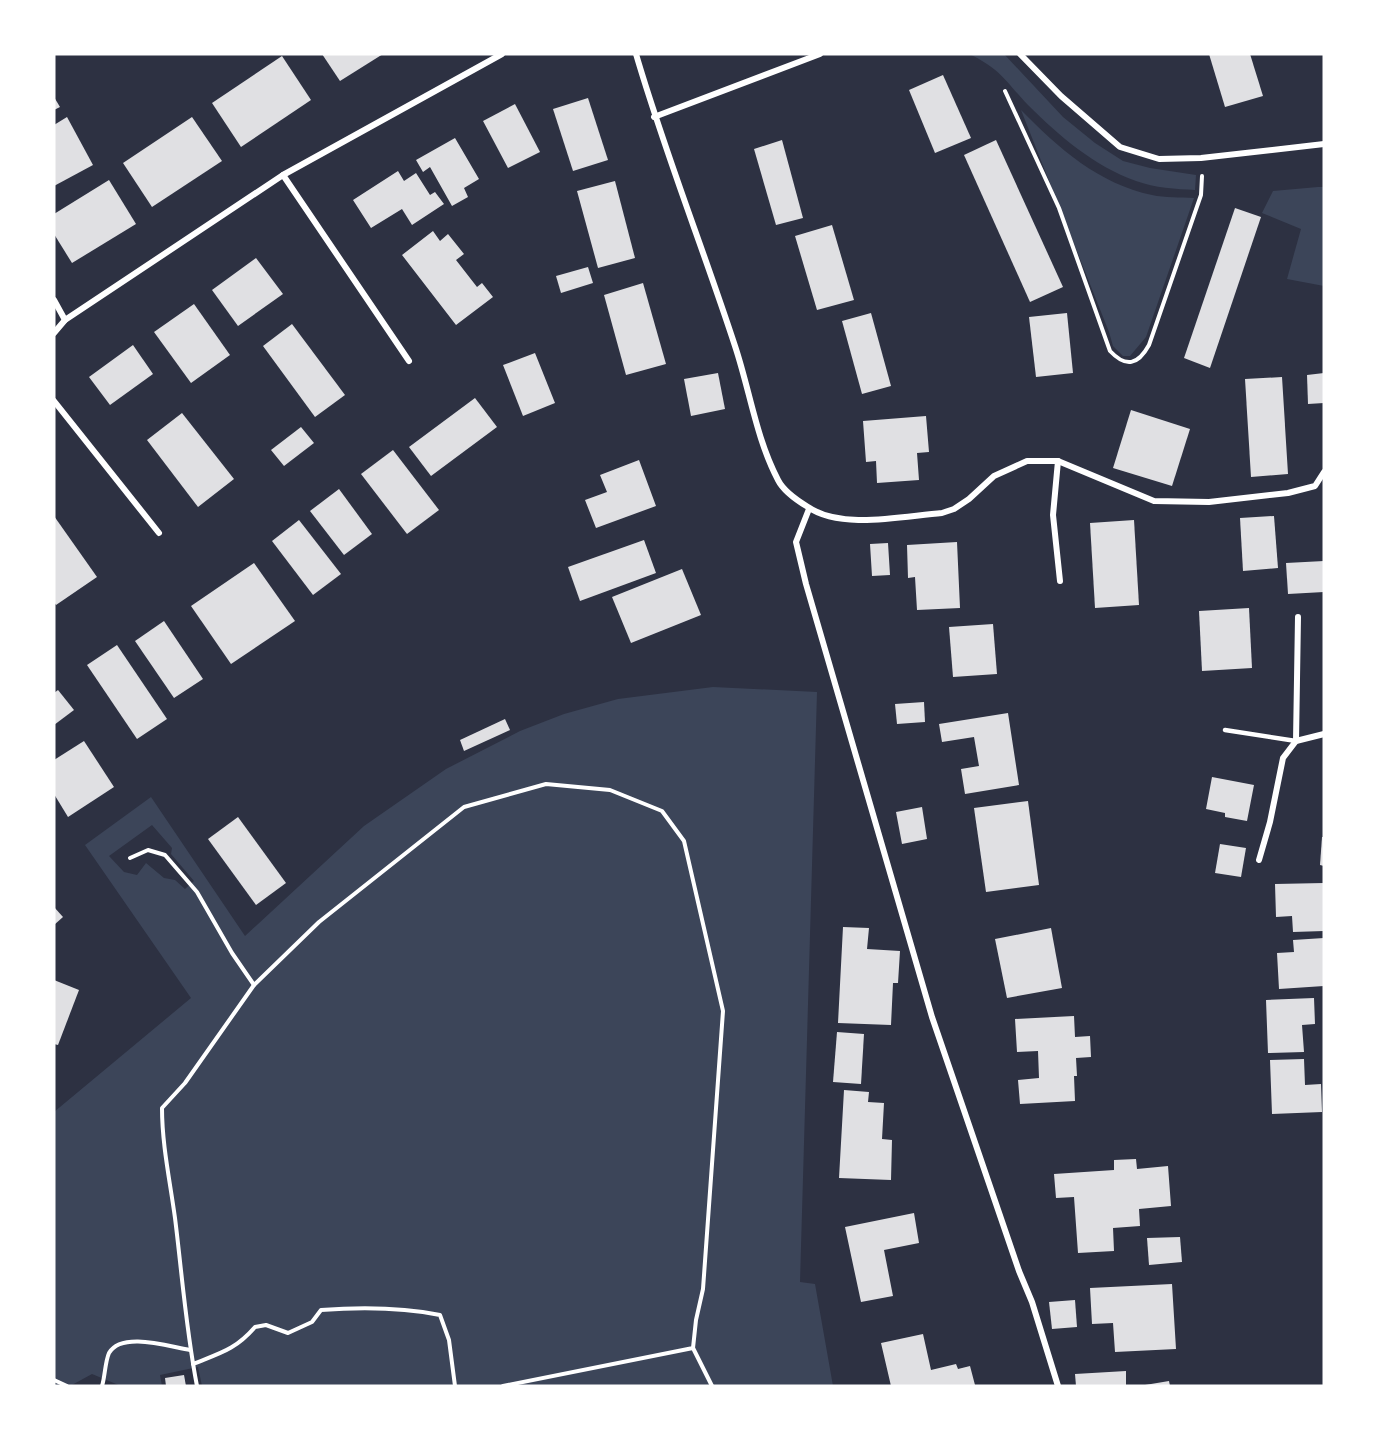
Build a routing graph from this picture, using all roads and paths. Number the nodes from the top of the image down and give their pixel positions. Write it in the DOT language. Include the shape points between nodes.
graph roads {
  1 [pos="502,54"];
  2 [pos="636,54"];
  3 [pos="820,54"];
  4 [pos="1020,54"];
  5 [pos="1005,91"];
  6 [pos="654,117"];
  7 [pos="1324,144"];
  8 [pos="282,175"];
  9 [pos="1201,195"];
  10 [pos="54,300"];
  11 [pos="65,320"];
  12 [pos="54,333"];
  13 [pos="409,361"];
  14 [pos="54,401"];
  15 [pos="1058,461"];
  16 [pos="1324,472"];
  17 [pos="810,509"];
  18 [pos="159,533"];
  19 [pos="1060,581"];
  20 [pos="1298,617"];
  21 [pos="1225,730"];
  22 [pos="1324,734"];
  23 [pos="1296,741"];
  24 [pos="130,858"];
  25 [pos="1259,860"];
  26 [pos="254,985"];
  27 [pos="693,1348"];
  28 [pos="190,1350"];
  29 [pos="193,1364"];
  30 [pos="54,1380"];
  31 [pos="67,1386"];
  32 [pos="103,1386"];
  33 [pos="197,1386"];
  34 [pos="455,1386"];
  35 [pos="503,1386"];
  36 [pos="712,1386"];
  37 [pos="1058,1386"];
  1 -- 8 [label="street"];
  2 -- 6 [label="street"];
  3 -- 6 [label="street"];
  4 -- 7 [label="street" via="1120,147 1159,159"];
  5 -- 9 [label="path" via="1059,208 1110,351 1125,363 1143,356 1149,345"];
  6 -- 17 [label="street" via="736,347 766,455 780,483"];
  8 -- 11 [label="street"];
  8 -- 13 [label="street"];
  10 -- 11 [label="street"];
  11 -- 12 [label="street"];
  14 -- 18 [label="street"];
  15 -- 16 [label="street" via="1154,501 1209,502 1288,492 1315,486"];
  15 -- 17 [label="street" via="1027,461 994,476 969,499 942,513 861,520"];
  15 -- 19 [label="street" via="1053,515"];
  17 -- 37 [label="street" via="796,542 806,584 932,1017"];
  20 -- 23 [label="street"];
  21 -- 23 [label="lane"];
  22 -- 23 [label="street"];
  23 -- 25 [label="street" via="1283,758"];
  24 -- 26 [label="path" via="148,850 165,855 197,892"];
  26 -- 27 [label="path" via="320,922 464,807 546,784 610,790 662,811 684,841 723,1011 703,1289"];
  26 -- 28 [label="path" via="185,1083 162,1108"];
  27 -- 35 [label="path"];
  27 -- 36 [label="path"];
  28 -- 29 [label="path"];
  28 -- 32 [label="path" via="143,1341 122,1343 110,1353"];
  29 -- 33 [label="path"];
  29 -- 34 [label="path" via="230,1350 255,1327 266,1325 288,1333 312,1322 321,1310 413,1310 440,1316 449,1340"];
  30 -- 31 [label="path"];
}
